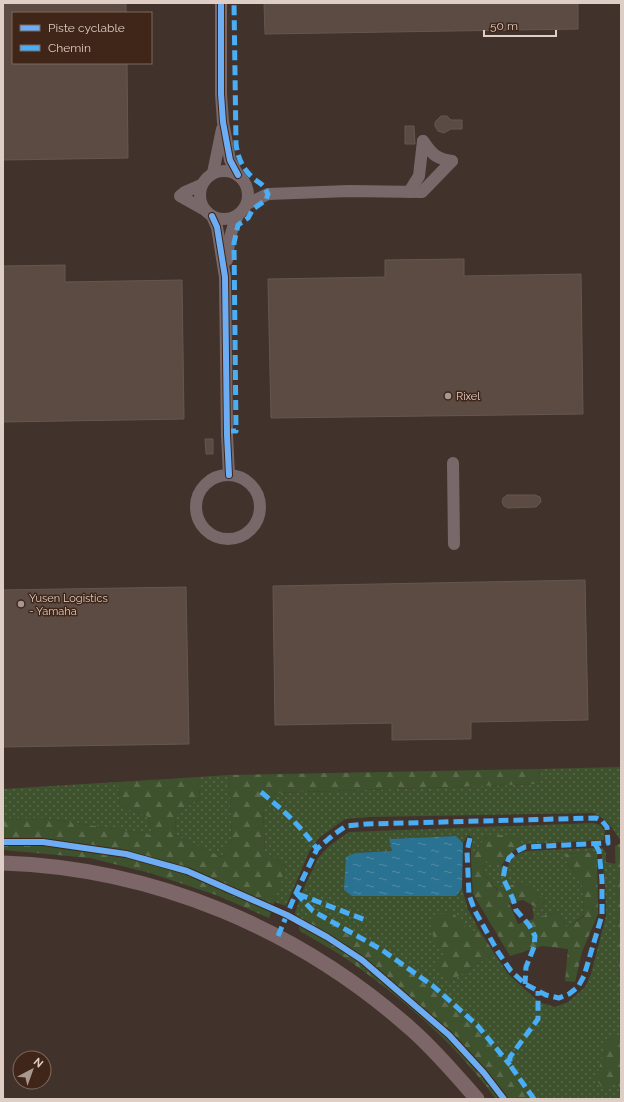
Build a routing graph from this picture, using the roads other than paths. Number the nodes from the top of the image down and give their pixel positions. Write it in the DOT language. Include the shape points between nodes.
graph roads {
  1 [pos="221,3"];
  2 [pos="223,122"];
  3 [pos="213,173"];
  4 [pos="242,179"];
  5 [pos="201,185"];
  6 [pos="409,192"];
  7 [pos="268,194"];
  8 [pos="246,204"];
  9 [pos="208,213"];
  10 [pos="238,215"];
  11 [pos="225,277"];
  12 [pos="453,463"];
  13 [pos="229,475"];
  14 [pos="454,544"];
  15 [pos="3,863"];
  16 [pos="477,1099"];
  1 -- 2 [label="street"];
  2 -- 3 [label="street"];
  2 -- 4 [label="street" via="230,160"];
  3 -- 4 [label="street" via="227,170"];
  3 -- 5 [label="street"];
  4 -- 7 [label="street"];
  4 -- 8 [label="street" via="248,194"];
  5 -- 9 [label="street" via="201,203"];
  5 -- 9 [label="street" via="180,196"];
  6 -- 7 [label="street"];
  7 -- 8 [label="street"];
  8 -- 10 [label="street"];
  9 -- 10 [label="street" via="220,219"];
  9 -- 11 [label="street" via="217,227"];
  10 -- 11 [label="street" via="229,239"];
  11 -- 13 [label="street"];
  12 -- 14 [label="street"];
  13 -- 13 [label="street" via="218,476 206,484 197,498 196,508 202,527 220,539 230,540 244,535 256,525 261,504 254,487 244,479"];
  15 -- 16 [label="main road" via="84,870 161,888 227,912 278,936 326,964 412,1029"];
}
